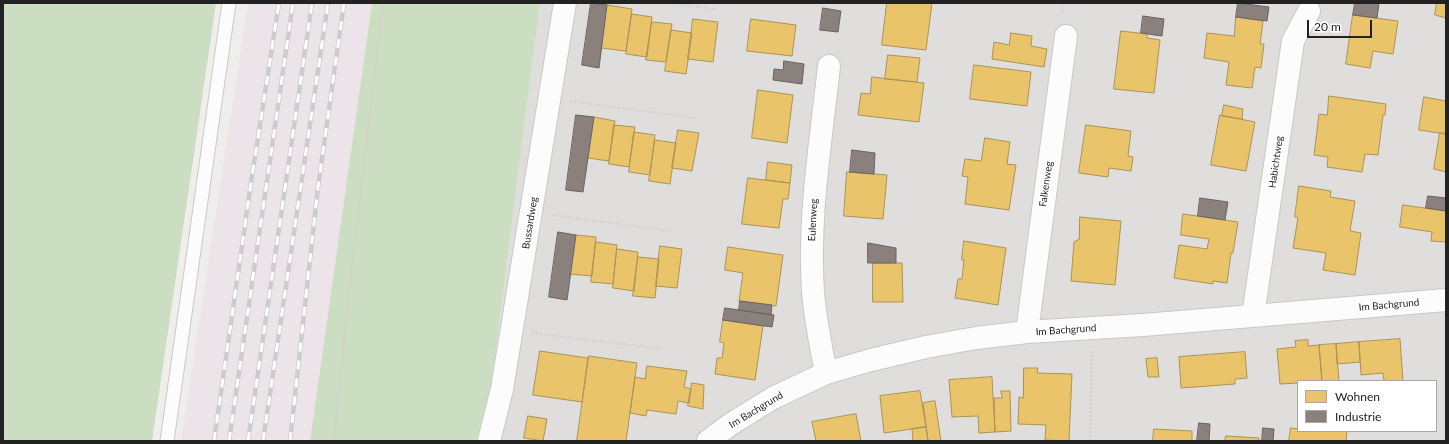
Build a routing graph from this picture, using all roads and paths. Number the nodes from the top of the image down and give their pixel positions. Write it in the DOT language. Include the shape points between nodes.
graph roads {
  1 [pos="229,3"];
  2 [pos="383,3"];
  3 [pos="565,3"];
  4 [pos="672,3"];
  5 [pos="714,9"];
  6 [pos="1309,11"];
  7 [pos="1066,36"];
  8 [pos="830,66"];
  9 [pos="550,98"];
  10 [pos="695,118"];
  11 [pos="531,212"];
  12 [pos="671,232"];
  13 [pos="1446,300"];
  14 [pos="1253,316"];
  15 [pos="1093,328"];
  16 [pos="512,330"];
  17 [pos="1027,332"];
  18 [pos="663,349"];
  19 [pos="826,373"];
  20 [pos="167,441"];
  21 [pos="334,441"];
  22 [pos="489,441"];
  23 [pos="708,441"];
  24 [pos="1090,441"];
  1 -- 20 [label="lane"];
  2 -- 21 [label="path"];
  3 -- 9 [label="street, Bussardweg"];
  4 -- 5 [label="path"];
  6 -- 14 [label="street, Habichtweg" via="1293,41"];
  7 -- 17 [label="street, Falkenweg"];
  8 -- 19 [label="street, Eulenweg" via="815,185 812,246 815,314"];
  9 -- 10 [label="path"];
  9 -- 11 [label="street, Bussardweg"];
  11 -- 12 [label="path"];
  11 -- 16 [label="street, Bussardweg"];
  13 -- 14 [label="street, Im Bachgrund"];
  14 -- 15 [label="street, Im Bachgrund"];
  15 -- 17 [label="street, Im Bachgrund"];
  15 -- 24 [label="path"];
  16 -- 18 [label="path"];
  16 -- 22 [label="street, Bussardweg" via="502,389"];
  17 -- 19 [label="street, Im Bachgrund" via="926,347"];
  19 -- 23 [label="street, Im Bachgrund" via="773,398"];
}
